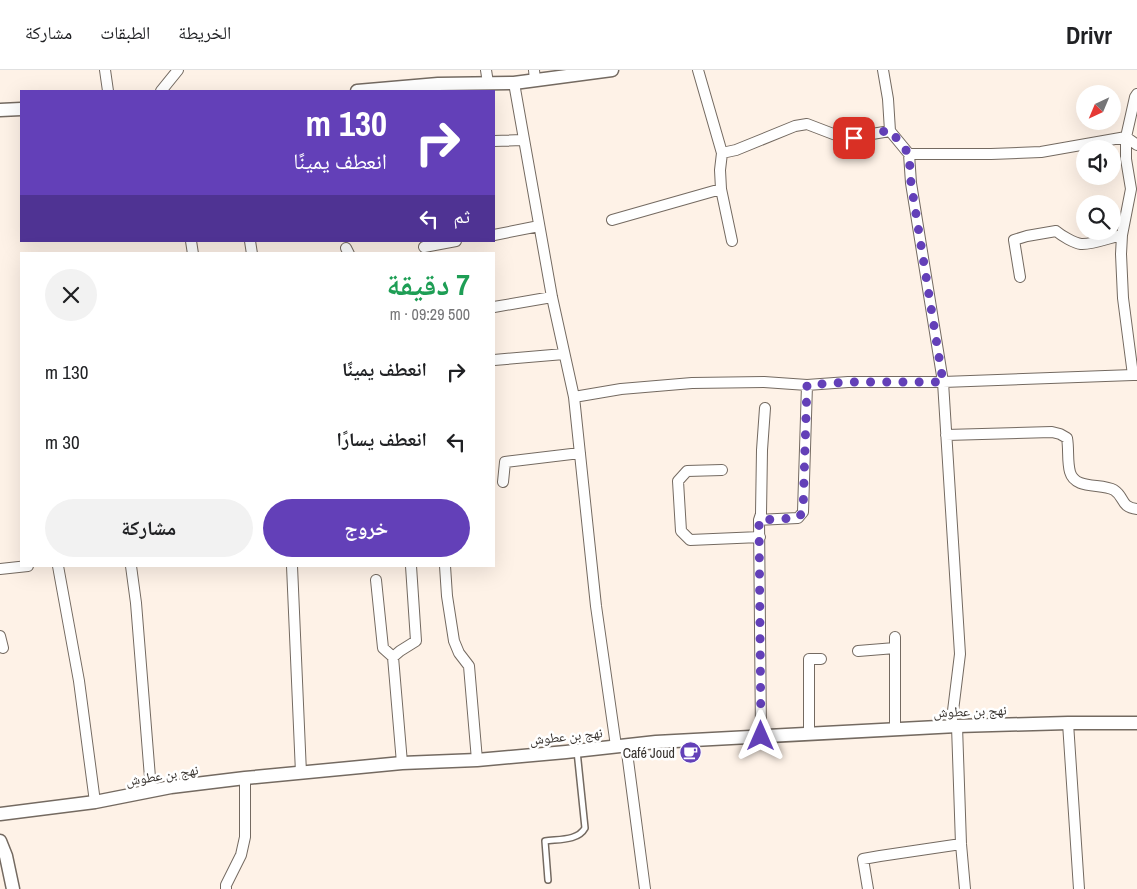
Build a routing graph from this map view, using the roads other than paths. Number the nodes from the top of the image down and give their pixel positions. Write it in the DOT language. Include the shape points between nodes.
graph roads {
  1 [pos="105,70"];
  2 [pos="178,70"];
  3 [pos="612,70"];
  4 [pos="698,70"];
  5 [pos="883,70"];
  6 [pos="534,75"];
  7 [pos="487,76"];
  8 [pos="514,83"];
  9 [pos="435,88"];
  10 [pos="108,90"];
  11 [pos="162,90"];
  12 [pos="383,90"];
  13 [pos="1137,94"];
  14 [pos="20,109"];
  15 [pos="0,110"];
  16 [pos="890,130"];
  17 [pos="1126,137"];
  18 [pos="523,140"];
  19 [pos="495,141"];
  20 [pos="1137,144"];
  21 [pos="722,153"];
  22 [pos="909,154"];
  23 [pos="721,189"];
  24 [pos="612,220"];
  25 [pos="539,226"];
  26 [pos="495,234"];
  27 [pos="1122,235"];
  28 [pos="732,241"];
  29 [pos="451,242"];
  30 [pos="424,247"];
  31 [pos="1020,277"];
  32 [pos="552,296"];
  33 [pos="495,307"];
  34 [pos="564,354"];
  35 [pos="495,360"];
  36 [pos="1135,375"];
  37 [pos="943,382"];
  38 [pos="807,385"];
  39 [pos="574,397"];
  40 [pos="765,408"];
  41 [pos="946,435"];
  42 [pos="580,453"];
  43 [pos="722,470"];
  44 [pos="503,482"];
  45 [pos="1137,509"];
  46 [pos="759,520"];
  47 [pos="760,537"];
  48 [pos="20,567"];
  49 [pos="58,567"];
  50 [pos="130,567"];
  51 [pos="292,567"];
  52 [pos="411,567"];
  53 [pos="445,567"];
  54 [pos="0,569"];
  55 [pos="376,580"];
  56 [pos="0,636"];
  57 [pos="3,648"];
  58 [pos="858,651"];
  59 [pos="393,657"];
  60 [pos="821,659"];
  61 [pos="1068,722"];
  62 [pos="1137,723"];
  63 [pos="954,726"];
  64 [pos="895,730"];
  65 [pos="809,734"];
  66 [pos="761,736"];
  67 [pos="621,746"];
  68 [pos="577,751"];
  69 [pos="477,760"];
  70 [pos="402,763"];
  71 [pos="301,773"];
  72 [pos="245,778"];
  73 [pos="151,790"];
  74 [pos="95,802"];
  75 [pos="0,814"];
  76 [pos="0,841"];
  77 [pos="961,844"];
  78 [pos="548,880"];
  79 [pos="14,889"];
  80 [pos="226,889"];
  81 [pos="645,889"];
  82 [pos="868,889"];
  83 [pos="965,889"];
  84 [pos="1079,889"];
  1 -- 10 [label="street"];
  2 -- 11 [label="street"];
  3 -- 6 [label="street"];
  4 -- 21 [label="street"];
  5 -- 16 [label="street"];
  6 -- 8 [label="street"];
  7 -- 8 [label="street"];
  7 -- 9 [label="street"];
  8 -- 18 [label="street"];
  9 -- 12 [label="street"];
  13 -- 17 [label="street"];
  14 -- 15 [label="street"];
  16 -- 21 [label="street" via="854,138 841,137 807,124"];
  16 -- 22 [label="street"];
  17 -- 20 [label="street"];
  17 -- 22 [label="street" via="1041,152"];
  17 -- 27 [label="street" via="1131,190"];
  18 -- 19 [label="street"];
  18 -- 25 [label="street"];
  21 -- 23 [label="street"];
  22 -- 37 [label="street"];
  23 -- 24 [label="street"];
  23 -- 28 [label="street"];
  25 -- 26 [label="street"];
  25 -- 32 [label="street"];
  27 -- 31 [label="street" via="1087,244 1080,244 1056,231 1014,240"];
  27 -- 36 [label="street" via="1123,298"];
  29 -- 30 [label="street"];
  32 -- 33 [label="street"];
  32 -- 34 [label="street"];
  34 -- 35 [label="street"];
  34 -- 39 [label="street"];
  36 -- 37 [label="street"];
  37 -- 38 [label="street"];
  37 -- 41 [label="street"];
  38 -- 39 [label="street" via="692,383"];
  38 -- 46 [label="street" via="803,512 798,518"];
  39 -- 42 [label="street"];
  40 -- 46 [label="street"];
  41 -- 45 [label="street" via="1060,434 1067,438 1072,478 1079,483 1116,491 1126,506"];
  41 -- 63 [label="street" via="960,654"];
  42 -- 44 [label="street" via="505,462"];
  42 -- 67 [label="street" via="596,606"];
  43 -- 47 [label="street" via="687,471 678,481 680,532 690,540"];
  46 -- 47 [label="street"];
  47 -- 66 [label="street"];
  48 -- 54 [label="street"];
  49 -- 74 [label="street" via="79,681"];
  50 -- 73 [label="street"];
  51 -- 71 [label="street"];
  52 -- 59 [label="street" via="416,641"];
  53 -- 69 [label="street" via="454,641 469,666"];
  55 -- 59 [label="street" via="383,648"];
  56 -- 57 [label="street"];
  58 -- 64 [label="street" via="895,642"];
  59 -- 70 [label="street"];
  60 -- 65 [label="street" via="809,659"];
  61 -- 62 [label="street, نهج بن عطوش"];
  61 -- 63 [label="street, نهج بن عطوش"];
  61 -- 84 [label="street"];
  63 -- 64 [label="street, نهج بن عطوش"];
  63 -- 77 [label="street"];
  64 -- 65 [label="street, نهج بن عطوش"];
  65 -- 66 [label="street, نهج بن عطوش"];
  66 -- 67 [label="street, نهج بن عطوش"];
  67 -- 68 [label="street, نهج بن عطوش"];
  67 -- 81 [label="street"];
  68 -- 69 [label="street, نهج بن عطوش"];
  68 -- 78 [label="lane" via="585,828 577,836 545,842"];
  69 -- 70 [label="street, نهج بن عطوش"];
  70 -- 71 [label="street, نهج بن عطوش"];
  71 -- 72 [label="street, نهج بن عطوش"];
  72 -- 73 [label="street, نهج بن عطوش"];
  72 -- 80 [label="street" via="245,837"];
  73 -- 74 [label="street, نهج بن عطوش"];
  74 -- 75 [label="street, نهج بن عطوش"];
  76 -- 79 [label="street"];
  77 -- 82 [label="street" via="863,860"];
  77 -- 83 [label="street"];
}
